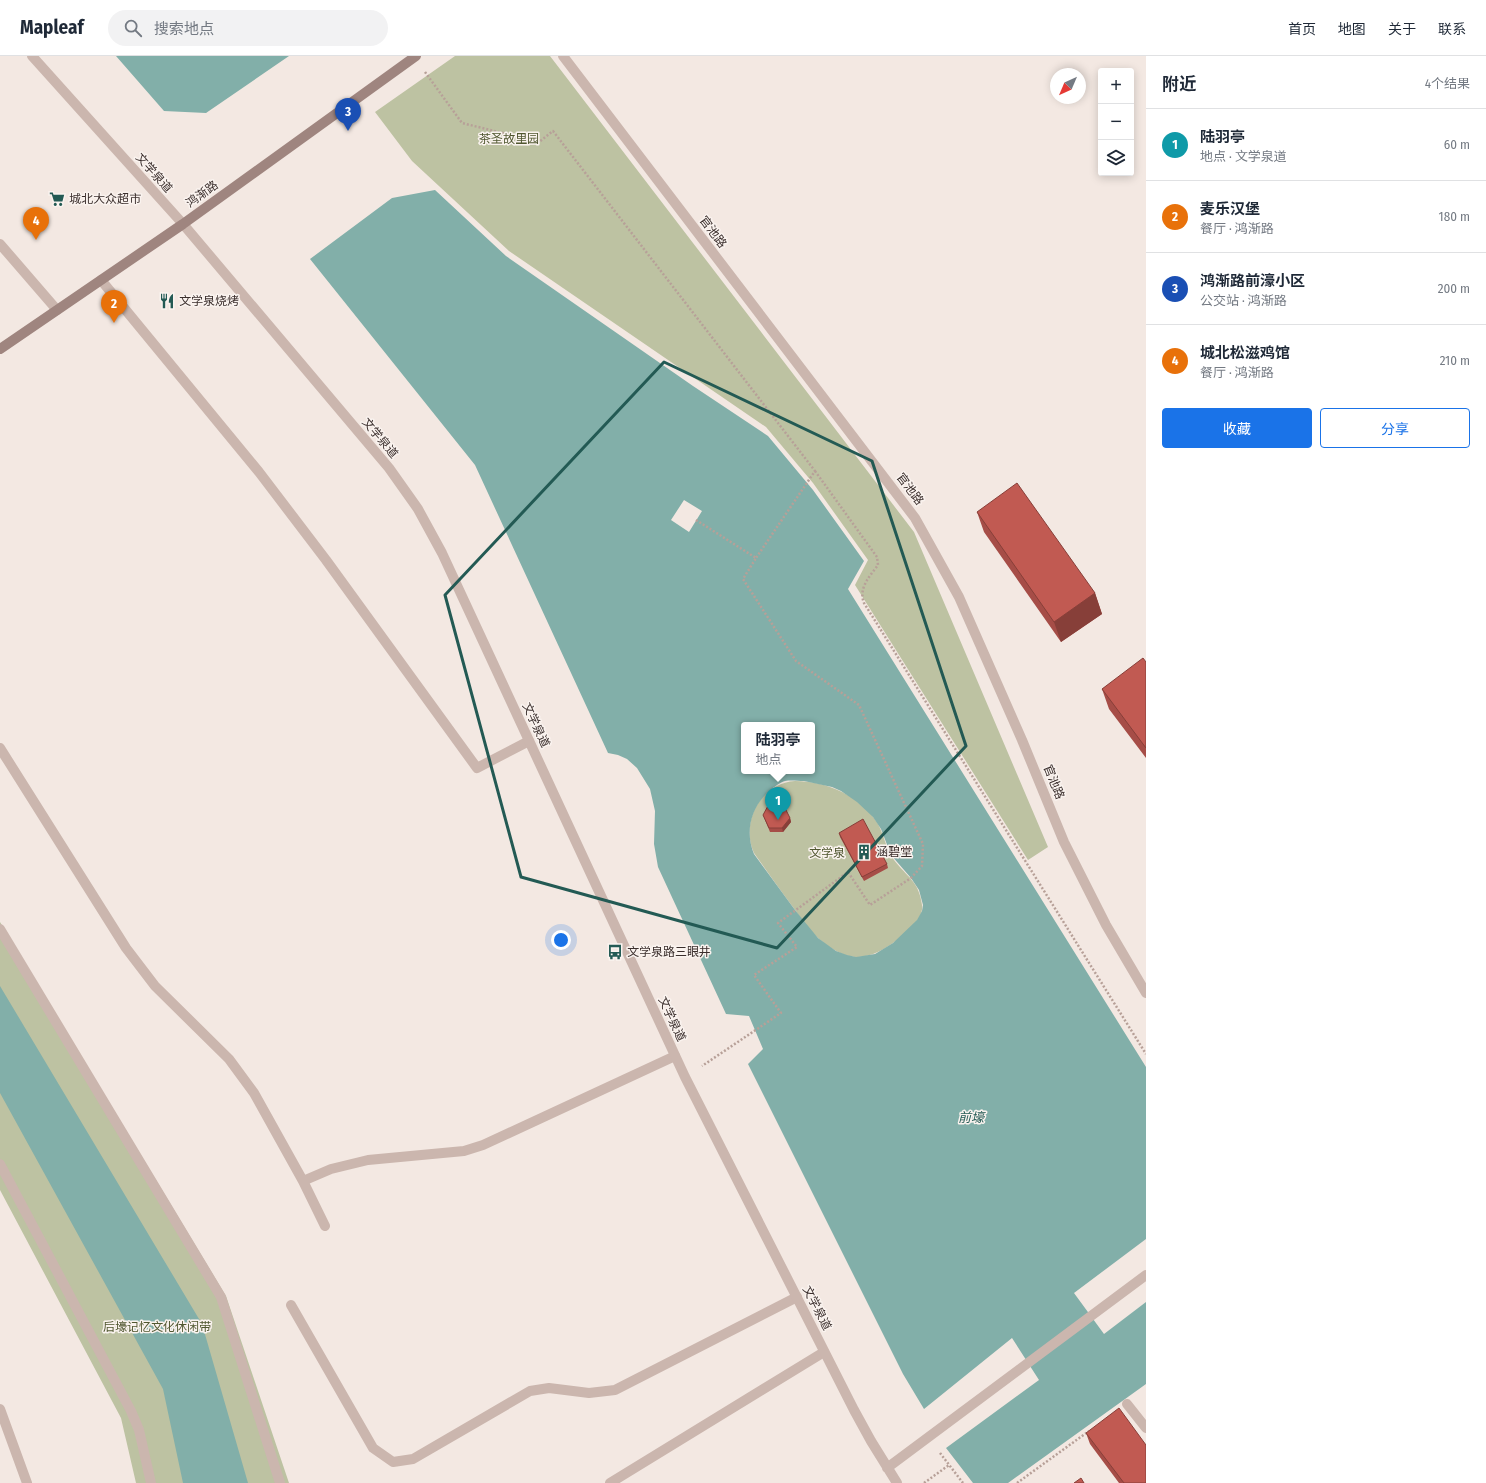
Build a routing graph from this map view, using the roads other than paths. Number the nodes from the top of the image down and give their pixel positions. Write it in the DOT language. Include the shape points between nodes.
graph roads {
  1 [pos="32,56"];
  2 [pos="563,56"];
  3 [pos="415,57"];
  4 [pos="183,224"];
  5 [pos="0,244"];
  6 [pos="101,280"];
  7 [pos="57,310"];
  8 [pos="0,349"];
  9 [pos="529,741"];
  10 [pos="0,748"];
  11 [pos="0,929"];
  12 [pos="1146,993"];
  13 [pos="675,1056"];
  14 [pos="0,1164"];
  15 [pos="303,1181"];
  16 [pos="325,1226"];
  17 [pos="1146,1275"];
  18 [pos="797,1298"];
  19 [pos="291,1305"];
  20 [pos="824,1352"];
  21 [pos="1126,1404"];
  22 [pos="0,1409"];
  23 [pos="1146,1428"];
  24 [pos="887,1468"];
  25 [pos="27,1483"];
  26 [pos="151,1483"];
  27 [pos="280,1483"];
  28 [pos="610,1483"];
  29 [pos="897,1483"];
  1 -- 4 [label="street, 文学泉道"];
  2 -- 12 [label="street, 官池路" via="915,518 959,597 1067,849 1106,925"];
  3 -- 4 [label="street, 鸿渐路"];
  4 -- 6 [label="street, 鸿渐路"];
  4 -- 9 [label="street, 文学泉道" via="389,468 418,509 442,553"];
  5 -- 7 [label="street"];
  6 -- 7 [label="street, 鸿渐路"];
  6 -- 9 [label="street" via="260,472 477,768"];
  7 -- 8 [label="street, 鸿渐路"];
  9 -- 13 [label="street, 文学泉道"];
  10 -- 15 [label="street" via="126,948 155,986 229,1059 254,1093"];
  11 -- 27 [label="street" via="221,1297"];
  13 -- 15 [label="street" via="483,1145 464,1151 368,1160 331,1169"];
  13 -- 18 [label="street, 文学泉道"];
  14 -- 26 [label="street" via="131,1411 139,1430"];
  15 -- 16 [label="street"];
  17 -- 24 [label="street"];
  18 -- 19 [label="street" via="616,1390 589,1393 549,1388 530,1391 414,1459 393,1462 373,1448"];
  18 -- 20 [label="street, 文学泉道"];
  20 -- 24 [label="street, 文学泉道"];
  20 -- 28 [label="street"];
  21 -- 23 [label="street"];
  22 -- 25 [label="street"];
  24 -- 29 [label="street, 文学泉道"];
}
